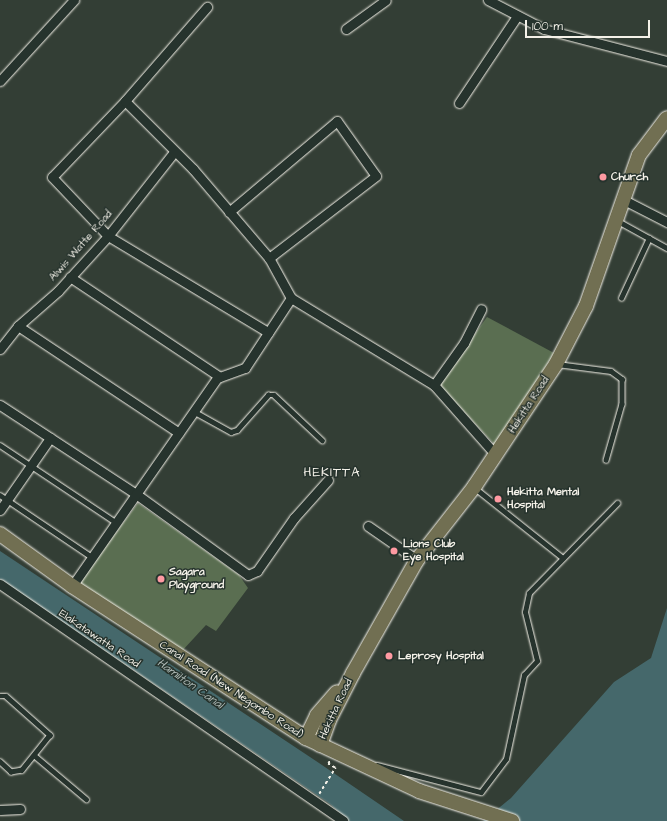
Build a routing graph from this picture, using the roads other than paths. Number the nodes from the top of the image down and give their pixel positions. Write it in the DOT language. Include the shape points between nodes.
graph roads {
  1 [pos="74,0"];
  2 [pos="386,0"];
  3 [pos="488,0"];
  4 [pos="207,6"];
  5 [pos="517,16"];
  6 [pos="346,29"];
  7 [pos="667,61"];
  8 [pos="0,81"];
  9 [pos="125,101"];
  10 [pos="459,103"];
  11 [pos="667,118"];
  12 [pos="174,152"];
  13 [pos="622,199"];
  14 [pos="229,212"];
  15 [pos="616,221"];
  16 [pos="667,222"];
  17 [pos="108,236"];
  18 [pos="649,238"];
  19 [pos="667,248"];
  20 [pos="268,258"];
  21 [pos="70,277"];
  22 [pos="291,298"];
  23 [pos="621,298"];
  24 [pos="481,309"];
  25 [pos="18,326"];
  26 [pos="268,332"];
  27 [pos="0,349"];
  28 [pos="556,364"];
  29 [pos="220,377"];
  30 [pos="434,385"];
  31 [pos="0,405"];
  32 [pos="195,412"];
  33 [pos="179,433"];
  34 [pos="50,438"];
  35 [pos="322,440"];
  36 [pos="0,446"];
  37 [pos="496,455"];
  38 [pos="606,460"];
  39 [pos="31,466"];
  40 [pos="328,480"];
  41 [pos="474,487"];
  42 [pos="136,494"];
  43 [pos="4,498"];
  44 [pos="617,502"];
  45 [pos="0,510"];
  46 [pos="117,523"];
  47 [pos="368,526"];
  48 [pos="0,534"];
  49 [pos="92,556"];
  50 [pos="563,558"];
  51 [pos="417,560"];
  52 [pos="0,584"];
  53 [pos="72,586"];
  54 [pos="353,673"];
  55 [pos="0,696"];
  56 [pos="306,738"];
  57 [pos="320,745"];
  58 [pos="35,756"];
  59 [pos="0,762"];
  60 [pos="360,764"];
  61 [pos="86,799"];
  62 [pos="20,809"];
  63 [pos="0,810"];
  64 [pos="343,821"];
  65 [pos="512,821"];
  1 -- 8 [label="street"];
  2 -- 6 [label="street"];
  3 -- 5 [label="street"];
  4 -- 9 [label="street"];
  5 -- 7 [label="street" via="544,29"];
  5 -- 10 [label="street"];
  9 -- 12 [label="street"];
  9 -- 17 [label="street" via="52,177"];
  11 -- 13 [label="main road, Hekitta Road" via="639,155"];
  12 -- 14 [label="street" via="193,169"];
  12 -- 17 [label="street, Alwis Watte Road"];
  13 -- 15 [label="main road, Hekitta Road"];
  13 -- 16 [label="street"];
  14 -- 20 [label="street"];
  14 -- 20 [label="street" via="337,121 376,176"];
  15 -- 18 [label="lane"];
  15 -- 28 [label="main road, Hekitta Road" via="586,306"];
  17 -- 21 [label="street, Alwis Watte Road"];
  17 -- 26 [label="street"];
  18 -- 19 [label="lane"];
  18 -- 23 [label="lane"];
  20 -- 22 [label="street"];
  21 -- 25 [label="street, Alwis Watte Road"];
  21 -- 29 [label="street"];
  22 -- 26 [label="street"];
  22 -- 30 [label="street"];
  24 -- 30 [label="street" via="464,343"];
  25 -- 27 [label="street, Alwis Watte Road"];
  25 -- 33 [label="street"];
  26 -- 29 [label="street" via="245,368"];
  28 -- 37 [label="main road, Hekitta Road"];
  28 -- 38 [label="lane" via="611,371 622,379 622,404"];
  29 -- 32 [label="street"];
  30 -- 37 [label="street"];
  31 -- 34 [label="street"];
  32 -- 33 [label="street"];
  32 -- 35 [label="lane" via="231,432 237,430 268,396 274,395"];
  33 -- 42 [label="street"];
  34 -- 39 [label="street"];
  34 -- 42 [label="street"];
  36 -- 39 [label="lane"];
  37 -- 41 [label="main road, Hekitta Road"];
  39 -- 43 [label="street"];
  39 -- 46 [label="lane"];
  40 -- 42 [label="street" via="294,518 257,571 248,575"];
  41 -- 50 [label="lane"];
  41 -- 51 [label="main road, Hekitta Road"];
  42 -- 46 [label="street"];
  43 -- 45 [label="street"];
  43 -- 49 [label="lane"];
  44 -- 50 [label="lane"];
  46 -- 49 [label="street"];
  47 -- 51 [label="street"];
  48 -- 53 [label="main road, Canal Road (New Negombo Road)"];
  49 -- 53 [label="street"];
  50 -- 60 [label="lane" via="529,593 525,612 537,661 524,675 506,759 481,792 381,766"];
  51 -- 54 [label="main road, Hekitta Road"];
  52 -- 64 [label="street, Elakatawatta Road"];
  53 -- 56 [label="main road, Canal Road (New Negombo Road)"];
  54 -- 56 [label="main road, Hekitta Road" via="317,715"];
  54 -- 57 [label="main road, Hekitta Road" via="329,720"];
  55 -- 58 [label="lane" via="6,696 49,733 49,738"];
  56 -- 57 [label="main road, Canal Road (New Negombo Road)"];
  57 -- 60 [label="main road, Canal Road (New Negombo Road)"];
  58 -- 59 [label="lane" via="25,768 15,772"];
  58 -- 61 [label="lane"];
  60 -- 65 [label="main road, Canal Road (New Negombo Road)" via="425,793"];
  62 -- 63 [label="street"];
}
